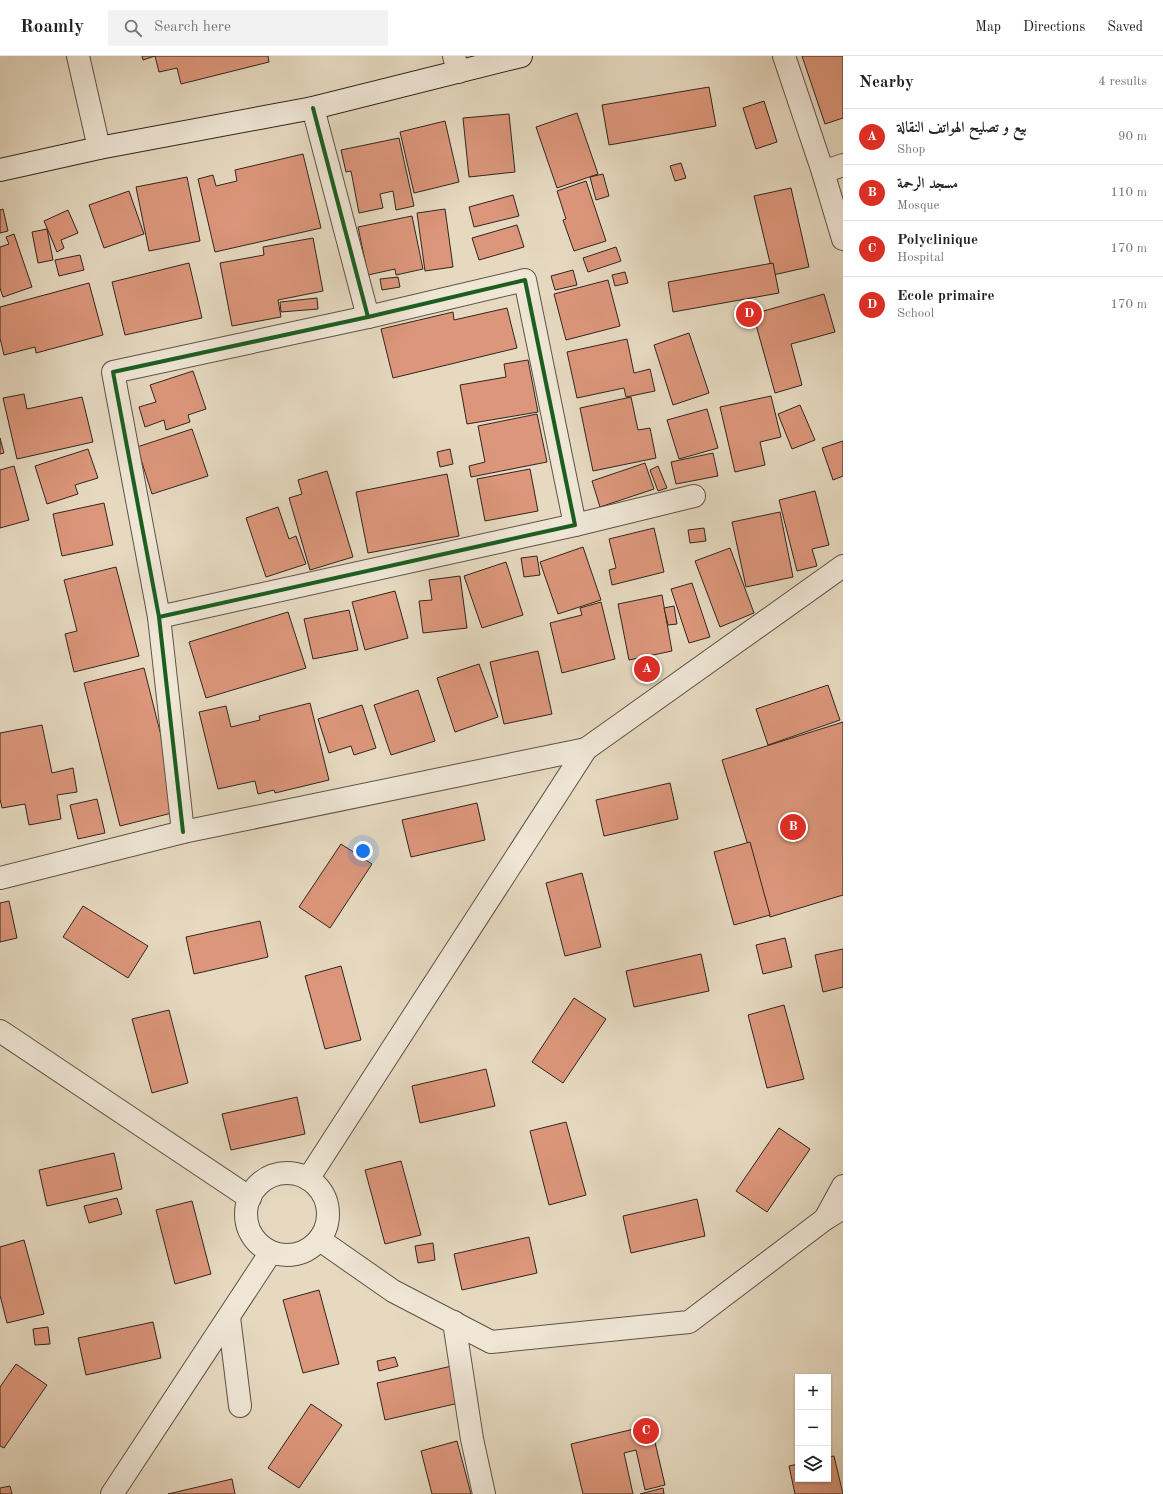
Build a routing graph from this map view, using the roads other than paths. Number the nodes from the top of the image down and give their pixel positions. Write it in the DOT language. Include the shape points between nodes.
graph roads {
  1 [pos="78,56"];
  2 [pos="521,56"];
  3 [pos="784,56"];
  4 [pos="456,64"];
  5 [pos="313,108"];
  6 [pos="99,148"];
  7 [pos="843,165"];
  8 [pos="0,170"];
  9 [pos="823,172"];
  10 [pos="843,239"];
  11 [pos="368,317"];
  12 [pos="694,496"];
  13 [pos="575,525"];
  14 [pos="843,566"];
  15 [pos="160,617"];
  16 [pos="586,749"];
  17 [pos="183,832"];
  18 [pos="0,878"];
  19 [pos="0,1031"];
  20 [pos="308,1179"];
  21 [pos="843,1186"];
  22 [pos="250,1198"];
  23 [pos="843,1208"];
  24 [pos="825,1219"];
  25 [pos="320,1240"];
  26 [pos="271,1252"];
  27 [pos="229,1317"];
  28 [pos="454,1322"];
  29 [pos="240,1406"];
  30 [pos="112,1494"];
  31 [pos="484,1494"];
  1 -- 6 [label="street"];
  2 -- 4 [label="street"];
  3 -- 9 [label="street"];
  4 -- 5 [label="street" via="414,82"];
  5 -- 6 [label="street"];
  5 -- 11 [label="street"];
  6 -- 8 [label="street"];
  7 -- 9 [label="street"];
  9 -- 10 [label="street"];
  11 -- 13 [label="street" via="525,280"];
  11 -- 15 [label="street" via="113,372"];
  12 -- 13 [label="street"];
  13 -- 15 [label="street"];
  14 -- 16 [label="street"];
  15 -- 17 [label="street"];
  16 -- 17 [label="street"];
  16 -- 20 [label="street"];
  17 -- 18 [label="street"];
  19 -- 22 [label="street"];
  20 -- 22 [label="street" via="295,1174 281,1174 268,1178 257,1187"];
  20 -- 25 [label="street" via="319,1188 326,1200 329,1214 327,1227"];
  21 -- 24 [label="street"];
  22 -- 26 [label="street" via="246,1210 247,1223 260,1245"];
  23 -- 24 [label="street"];
  24 -- 28 [label="street" via="689,1322 491,1342"];
  25 -- 26 [label="street" via="296,1255 283,1256"];
  25 -- 28 [label="street" via="393,1291"];
  26 -- 27 [label="street"];
  27 -- 29 [label="street"];
  27 -- 30 [label="street"];
  28 -- 31 [label="street" via="472,1439"];
}
